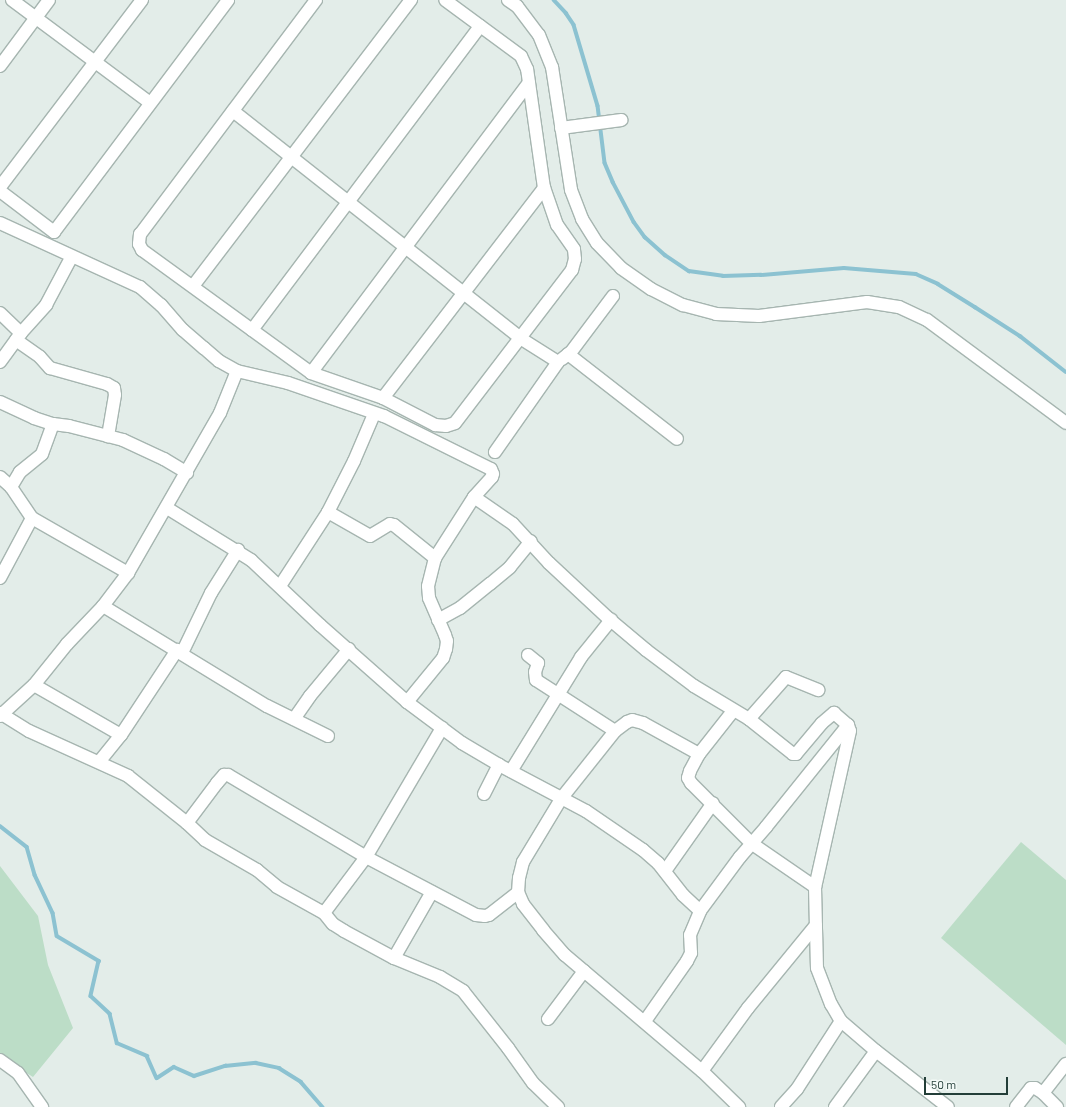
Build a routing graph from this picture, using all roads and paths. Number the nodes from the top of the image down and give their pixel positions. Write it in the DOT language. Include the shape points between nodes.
graph roads {
  1 [pos="12,0"];
  2 [pos="49,0"];
  3 [pos="142,0"];
  4 [pos="228,0"];
  5 [pos="316,0"];
  6 [pos="410,0"];
  7 [pos="446,0"];
  8 [pos="508,0"];
  9 [pos="460,4"];
  10 [pos="36,18"];
  11 [pos="480,26"];
  12 [pos="95,62"];
  13 [pos="0,66"];
  14 [pos="530,83"];
  15 [pos="150,104"];
  16 [pos="233,110"];
  17 [pos="621,120"];
  18 [pos="561,128"];
  19 [pos="292,157"];
  20 [pos="0,187"];
  21 [pos="544,188"];
  22 [pos="0,191"];
  23 [pos="348,202"];
  24 [pos="0,223"];
  25 [pos="406,247"];
  26 [pos="72,256"];
  27 [pos="193,286"];
  28 [pos="464,293"];
  29 [pos="613,296"];
  30 [pos="0,313"];
  31 [pos="252,330"];
  32 [pos="19,337"];
  33 [pos="520,338"];
  34 [pos="568,354"];
  35 [pos="0,362"];
  36 [pos="558,362"];
  37 [pos="237,371"];
  38 [pos="311,373"];
  39 [pos="383,398"];
  40 [pos="0,402"];
  41 [pos="374,414"];
  42 [pos="1066,423"];
  43 [pos="53,424"];
  44 [pos="108,436"];
  45 [pos="677,438"];
  46 [pos="495,452"];
  47 [pos="187,473"];
  48 [pos="0,477"];
  49 [pos="11,487"];
  50 [pos="474,497"];
  51 [pos="167,508"];
  52 [pos="328,512"];
  53 [pos="32,518"];
  54 [pos="531,541"];
  55 [pos="238,550"];
  56 [pos="435,558"];
  57 [pos="128,573"];
  58 [pos="0,578"];
  59 [pos="280,586"];
  60 [pos="103,606"];
  61 [pos="438,620"];
  62 [pos="611,620"];
  63 [pos="349,649"];
  64 [pos="179,652"];
  65 [pos="528,655"];
  66 [pos="34,685"];
  67 [pos="818,690"];
  68 [pos="557,695"];
  69 [pos="407,702"];
  70 [pos="733,711"];
  71 [pos="1,714"];
  72 [pos="294,719"];
  73 [pos="749,720"];
  74 [pos="848,725"];
  75 [pos="442,728"];
  76 [pos="615,731"];
  77 [pos="121,735"];
  78 [pos="328,736"];
  79 [pos="699,754"];
  80 [pos="99,762"];
  81 [pos="499,765"];
  82 [pos="511,771"];
  83 [pos="484,794"];
  84 [pos="561,799"];
  85 [pos="713,803"];
  86 [pos="187,823"];
  87 [pos="751,843"];
  88 [pos="366,856"];
  89 [pos="665,871"];
  90 [pos="815,887"];
  91 [pos="432,892"];
  92 [pos="518,892"];
  93 [pos="700,911"];
  94 [pos="324,913"];
  95 [pos="816,926"];
  96 [pos="394,958"];
  97 [pos="584,971"];
  98 [pos="548,1019"];
  99 [pos="645,1021"];
  100 [pos="841,1021"];
  101 [pos="876,1051"];
  102 [pos="0,1060"];
  103 [pos="1066,1064"];
  104 [pos="702,1071"];
  105 [pos="1043,1093"];
  106 [pos="42,1107"];
  107 [pos="558,1107"];
  108 [pos="739,1107"];
  109 [pos="781,1107"];
  110 [pos="835,1107"];
  111 [pos="948,1107"];
  112 [pos="1016,1107"];
  113 [pos="1057,1107"];
  1 -- 10 [label="street"];
  2 -- 10 [label="street"];
  3 -- 12 [label="street"];
  4 -- 15 [label="street"];
  5 -- 16 [label="street"];
  6 -- 19 [label="street"];
  7 -- 9 [label="street"];
  8 -- 18 [label="street" via="517,6 539,35 552,67"];
  9 -- 11 [label="street"];
  10 -- 12 [label="street"];
  10 -- 13 [label="street"];
  11 -- 14 [label="street" via="521,56"];
  11 -- 23 [label="street"];
  12 -- 15 [label="street"];
  12 -- 20 [label="street"];
  14 -- 21 [label="street"];
  14 -- 25 [label="street"];
  15 -- 22 [label="street" via="54,232"];
  16 -- 19 [label="street"];
  16 -- 27 [label="street" via="140,234 139,244 142,250"];
  17 -- 18 [label="street"];
  18 -- 42 [label="street" via="571,190 582,219 597,243 621,268 651,289 683,305 716,314 759,316 867,302 899,307 927,320"];
  19 -- 23 [label="street"];
  19 -- 27 [label="street"];
  21 -- 28 [label="street"];
  21 -- 33 [label="street" via="557,225 574,249 575,259 572,270"];
  23 -- 25 [label="street"];
  23 -- 31 [label="street"];
  24 -- 26 [label="street"];
  25 -- 28 [label="street"];
  25 -- 38 [label="street"];
  26 -- 32 [label="street" via="46,305"];
  26 -- 37 [label="street" via="140,287 161,305 183,330 219,361"];
  27 -- 31 [label="street"];
  28 -- 33 [label="street"];
  28 -- 39 [label="street"];
  29 -- 34 [label="street"];
  30 -- 32 [label="street"];
  31 -- 38 [label="street"];
  32 -- 35 [label="street"];
  32 -- 44 [label="street" via="50,368 114,388"];
  33 -- 36 [label="street"];
  33 -- 39 [label="street" via="455,423 446,426 435,425"];
  34 -- 36 [label="street"];
  34 -- 45 [label="street"];
  36 -- 46 [label="street"];
  37 -- 41 [label="street" via="288,383"];
  37 -- 47 [label="street" via="220,413"];
  38 -- 39 [label="street"];
  40 -- 43 [label="street"];
  41 -- 50 [label="street" via="394,420 491,469 492,477"];
  41 -- 52 [label="street"];
  43 -- 44 [label="street"];
  43 -- 49 [label="street" via="42,454 20,472"];
  44 -- 47 [label="street" via="150,452"];
  47 -- 51 [label="street"];
  48 -- 49 [label="street"];
  49 -- 53 [label="street"];
  50 -- 54 [label="street" via="513,524"];
  50 -- 56 [label="street"];
  51 -- 55 [label="street"];
  51 -- 57 [label="street"];
  52 -- 56 [label="street" via="370,536 390,524 394,525"];
  52 -- 59 [label="street"];
  53 -- 57 [label="street"];
  53 -- 58 [label="street"];
  54 -- 61 [label="street" via="510,567 490,584 460,608"];
  54 -- 62 [label="street" via="549,563"];
  55 -- 59 [label="street"];
  55 -- 64 [label="street"];
  56 -- 61 [label="street" via="428,586 429,598"];
  57 -- 60 [label="street"];
  59 -- 63 [label="street"];
  60 -- 64 [label="street"];
  60 -- 66 [label="street" via="67,644"];
  61 -- 69 [label="street" via="447,641 446,649 442,658"];
  62 -- 68 [label="street" via="581,657"];
  62 -- 70 [label="street" via="673,671"];
  63 -- 69 [label="street"];
  63 -- 72 [label="street"];
  64 -- 72 [label="street" via="267,706"];
  64 -- 77 [label="street"];
  65 -- 68 [label="street" via="538,663 536,680"];
  66 -- 71 [label="street"];
  66 -- 77 [label="street"];
  67 -- 73 [label="street" via="786,677"];
  68 -- 76 [label="street"];
  68 -- 82 [label="street"];
  69 -- 75 [label="street"];
  70 -- 73 [label="street"];
  70 -- 79 [label="street"];
  71 -- 80 [label="street" via="29,731"];
  72 -- 78 [label="street"];
  73 -- 74 [label="street" via="794,755 834,713"];
  74 -- 87 [label="street"];
  74 -- 90 [label="street" via="850,731"];
  75 -- 81 [label="street"];
  75 -- 88 [label="street"];
  76 -- 79 [label="street" via="627,722 638,721"];
  76 -- 84 [label="street"];
  77 -- 80 [label="street"];
  79 -- 85 [label="street" via="688,778 690,783"];
  80 -- 86 [label="street" via="128,776"];
  81 -- 82 [label="street"];
  81 -- 83 [label="street"];
  82 -- 84 [label="street"];
  84 -- 89 [label="street" via="586,811 637,846"];
  84 -- 92 [label="street" via="523,862"];
  85 -- 87 [label="street"];
  85 -- 89 [label="street"];
  86 -- 88 [label="street" via="226,774"];
  86 -- 94 [label="street" via="205,840 257,870 277,887"];
  87 -- 90 [label="street"];
  87 -- 93 [label="street"];
  88 -- 91 [label="street"];
  88 -- 94 [label="street"];
  89 -- 93 [label="street" via="683,895"];
  90 -- 95 [label="street"];
  91 -- 92 [label="street" via="476,915 485,916"];
  91 -- 96 [label="street"];
  92 -- 97 [label="street" via="543,930 565,955"];
  93 -- 99 [label="street" via="693,923 690,935 691,953 687,961"];
  94 -- 96 [label="street" via="333,924"];
  95 -- 100 [label="street" via="817,968 831,1004"];
  95 -- 104 [label="street" via="748,1008"];
  96 -- 107 [label="street" via="440,977 463,991 533,1083"];
  97 -- 98 [label="street"];
  97 -- 99 [label="street"];
  99 -- 104 [label="street"];
  100 -- 101 [label="street"];
  100 -- 109 [label="street" via="797,1089"];
  101 -- 110 [label="street"];
  101 -- 111 [label="street"];
  102 -- 106 [label="street" via="18,1074"];
  103 -- 105 [label="street"];
  104 -- 108 [label="street"];
  105 -- 112 [label="street" via="1032,1088"];
  105 -- 113 [label="street"];
}
